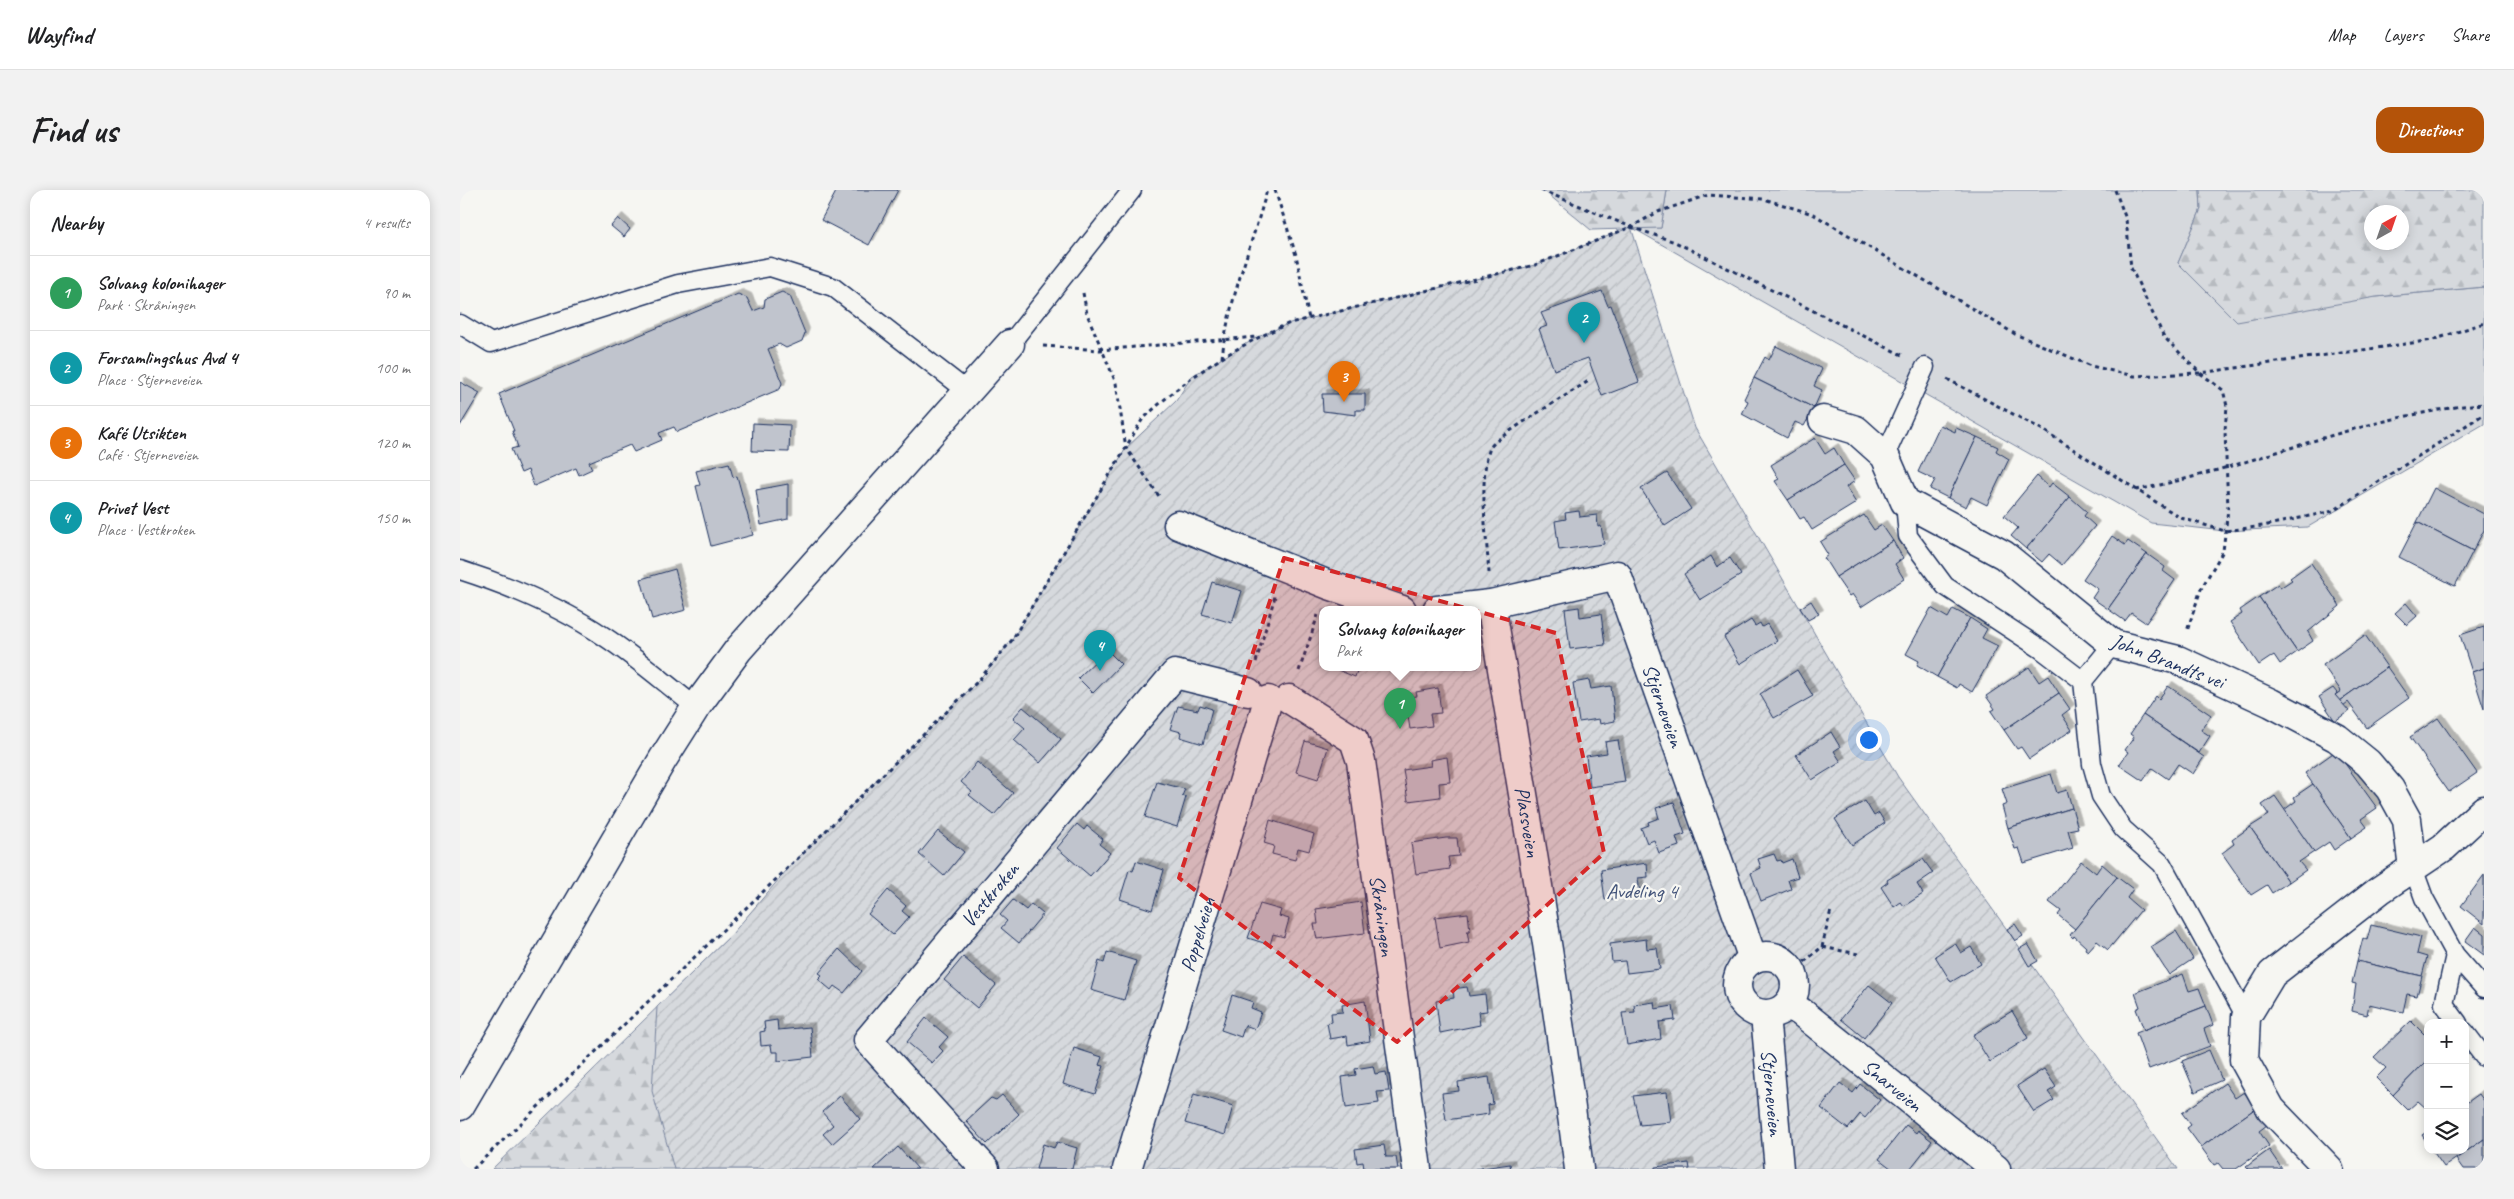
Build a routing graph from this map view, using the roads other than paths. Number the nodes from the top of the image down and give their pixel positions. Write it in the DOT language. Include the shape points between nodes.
graph roads {
  1 [pos="1132,190"];
  2 [pos="460,324"];
  3 [pos="1010,344"];
  4 [pos="1924,367"];
  5 [pos="966,391"];
  6 [pos="1823,420"];
  7 [pos="1885,456"];
  8 [pos="1905,502"];
  9 [pos="1178,525"];
  10 [pos="460,570"];
  11 [pos="1491,604"];
  12 [pos="1390,606"];
  13 [pos="1473,606"];
  14 [pos="2113,644"];
  15 [pos="2083,681"];
  16 [pos="1268,697"];
  17 [pos="696,707"];
  18 [pos="2484,810"];
  19 [pos="2413,868"];
  20 [pos="2455,955"];
  21 [pos="1753,959"];
  22 [pos="2484,988"];
  23 [pos="1777,1010"];
  24 [pos="2246,1017"];
  25 [pos="2455,1019"];
  26 [pos="2469,1037"];
  27 [pos="2484,1056"];
  28 [pos="460,1106"];
  29 [pos="985,1169"];
  30 [pos="1127,1169"];
  31 [pos="1417,1169"];
  32 [pos="1579,1169"];
  33 [pos="1779,1169"];
  34 [pos="1996,1169"];
  35 [pos="2329,1169"];
  1 -- 3 [label="lane"];
  2 -- 5 [label="lane" via="491,343 678,284 770,267 833,287"];
  3 -- 5 [label="street"];
  4 -- 7 [label="lane"];
  5 -- 17 [label="street" via="738,650"];
  6 -- 7 [label="street" via="1856,430"];
  7 -- 8 [label="street"];
  8 -- 14 [label="street, John Brandts vei" via="2004,555"];
  8 -- 15 [label="lane" via="1908,536 1945,586 2041,649"];
  9 -- 12 [label="street"];
  10 -- 17 [label="lane" via="531,598 582,623 606,637"];
  11 -- 13 [label="street"];
  11 -- 21 [label="street, Stjerneveien" via="1617,575"];
  11 -- 32 [label="street, Plassveien" via="1563,1042"];
  14 -- 15 [label="lane"];
  14 -- 19 [label="street, John Brandts vei" via="2178,660 2337,738 2368,763 2390,789 2407,820"];
  15 -- 24 [label="lane" via="2092,764 2101,796 2123,829 2162,864"];
  16 -- 29 [label="street, Vestkroken" via="1174,674 868,1040"];
  16 -- 30 [label="street, Poppelveien"];
  16 -- 31 [label="street, Skråningen" via="1354,740 1362,761"];
  17 -- 28 [label="street"];
  18 -- 19 [label="street" via="2444,847"];
  19 -- 20 [label="lane" via="2424,898"];
  19 -- 24 [label="street" via="2272,974"];
  20 -- 22 [label="lane"];
  20 -- 25 [label="lane" via="2444,1004"];
  21 -- 23 [label="street" via="1738,976 1738,994 1748,1009"];
  21 -- 23 [label="street" via="1771,957 1780,960 1792,972 1795,989"];
  23 -- 33 [label="street, Stjerneveien"];
  23 -- 34 [label="street, Snarveien" via="1801,1012"];
  24 -- 35 [label="street" via="2244,1060 2271,1109"];
  26 -- 27 [label="lane"];
}
